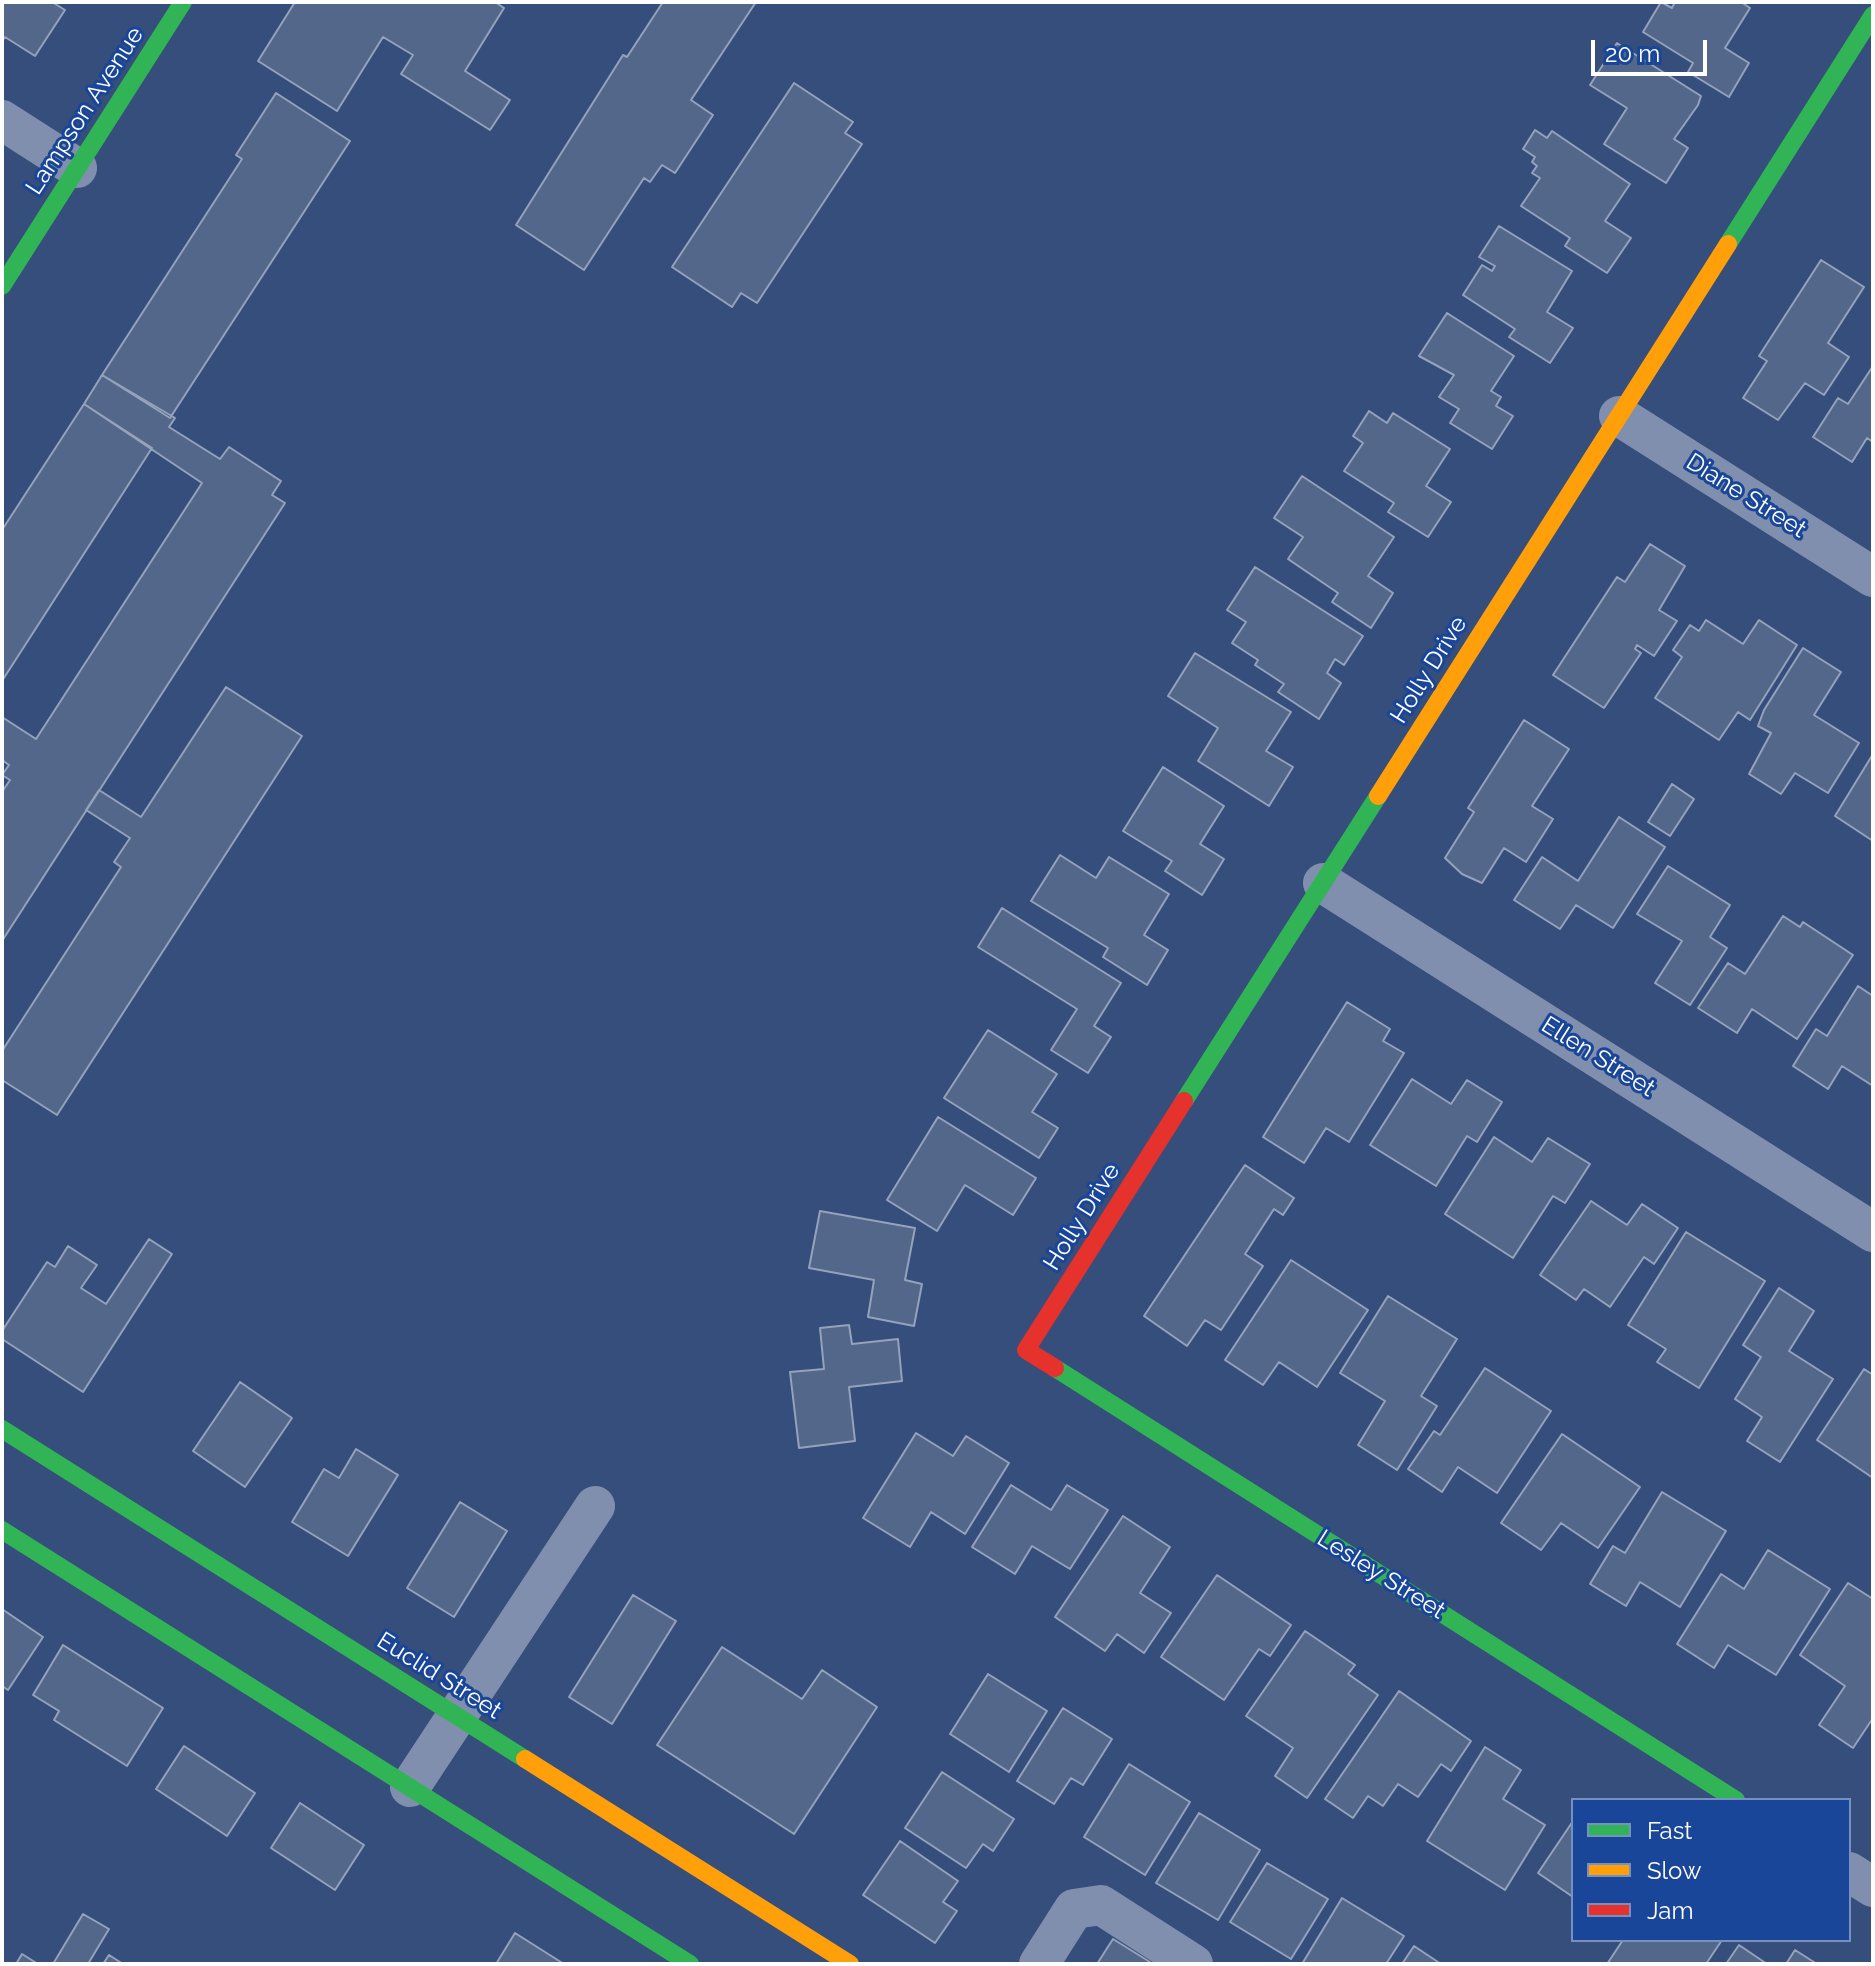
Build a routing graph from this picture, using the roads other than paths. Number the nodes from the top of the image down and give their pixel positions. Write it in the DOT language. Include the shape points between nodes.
graph roads {
  1 [pos="183,2"];
  2 [pos="1873,15"];
  3 [pos="2,120"];
  4 [pos="77,168"];
  5 [pos="2,286"];
  6 [pos="1619,416"];
  7 [pos="1873,577"];
  8 [pos="1323,883"];
  9 [pos="1873,1232"];
  10 [pos="1026,1350"];
  11 [pos="2,1429"];
  12 [pos="595,1506"];
  13 [pos="2,1530"];
  14 [pos="457,1716"];
  15 [pos="410,1787"];
  16 [pos="1733,1798"];
  17 [pos="1851,1873"];
  18 [pos="1873,1887"];
  19 [pos="690,1964"];
  20 [pos="850,1964"];
  21 [pos="1039,1964"];
  22 [pos="1193,1964"];
  1 -- 4 [label="street, Lampson Avenue"];
  2 -- 6 [label="street, Holly Drive"];
  3 -- 4 [label="street"];
  4 -- 5 [label="street, Lampson Avenue"];
  6 -- 7 [label="street, Diane Street"];
  6 -- 8 [label="street, Holly Drive"];
  8 -- 9 [label="street, Ellen Street"];
  8 -- 10 [label="street, Holly Drive"];
  10 -- 16 [label="street, Lesley Street"];
  11 -- 14 [label="street, Euclid Street"];
  12 -- 14 [label="street"];
  13 -- 15 [label="street"];
  14 -- 15 [label="street"];
  14 -- 20 [label="street, Euclid Street"];
  15 -- 19 [label="street"];
  17 -- 18 [label="street"];
  21 -- 22 [label="street" via="1074,1909 1101,1905"];
}
